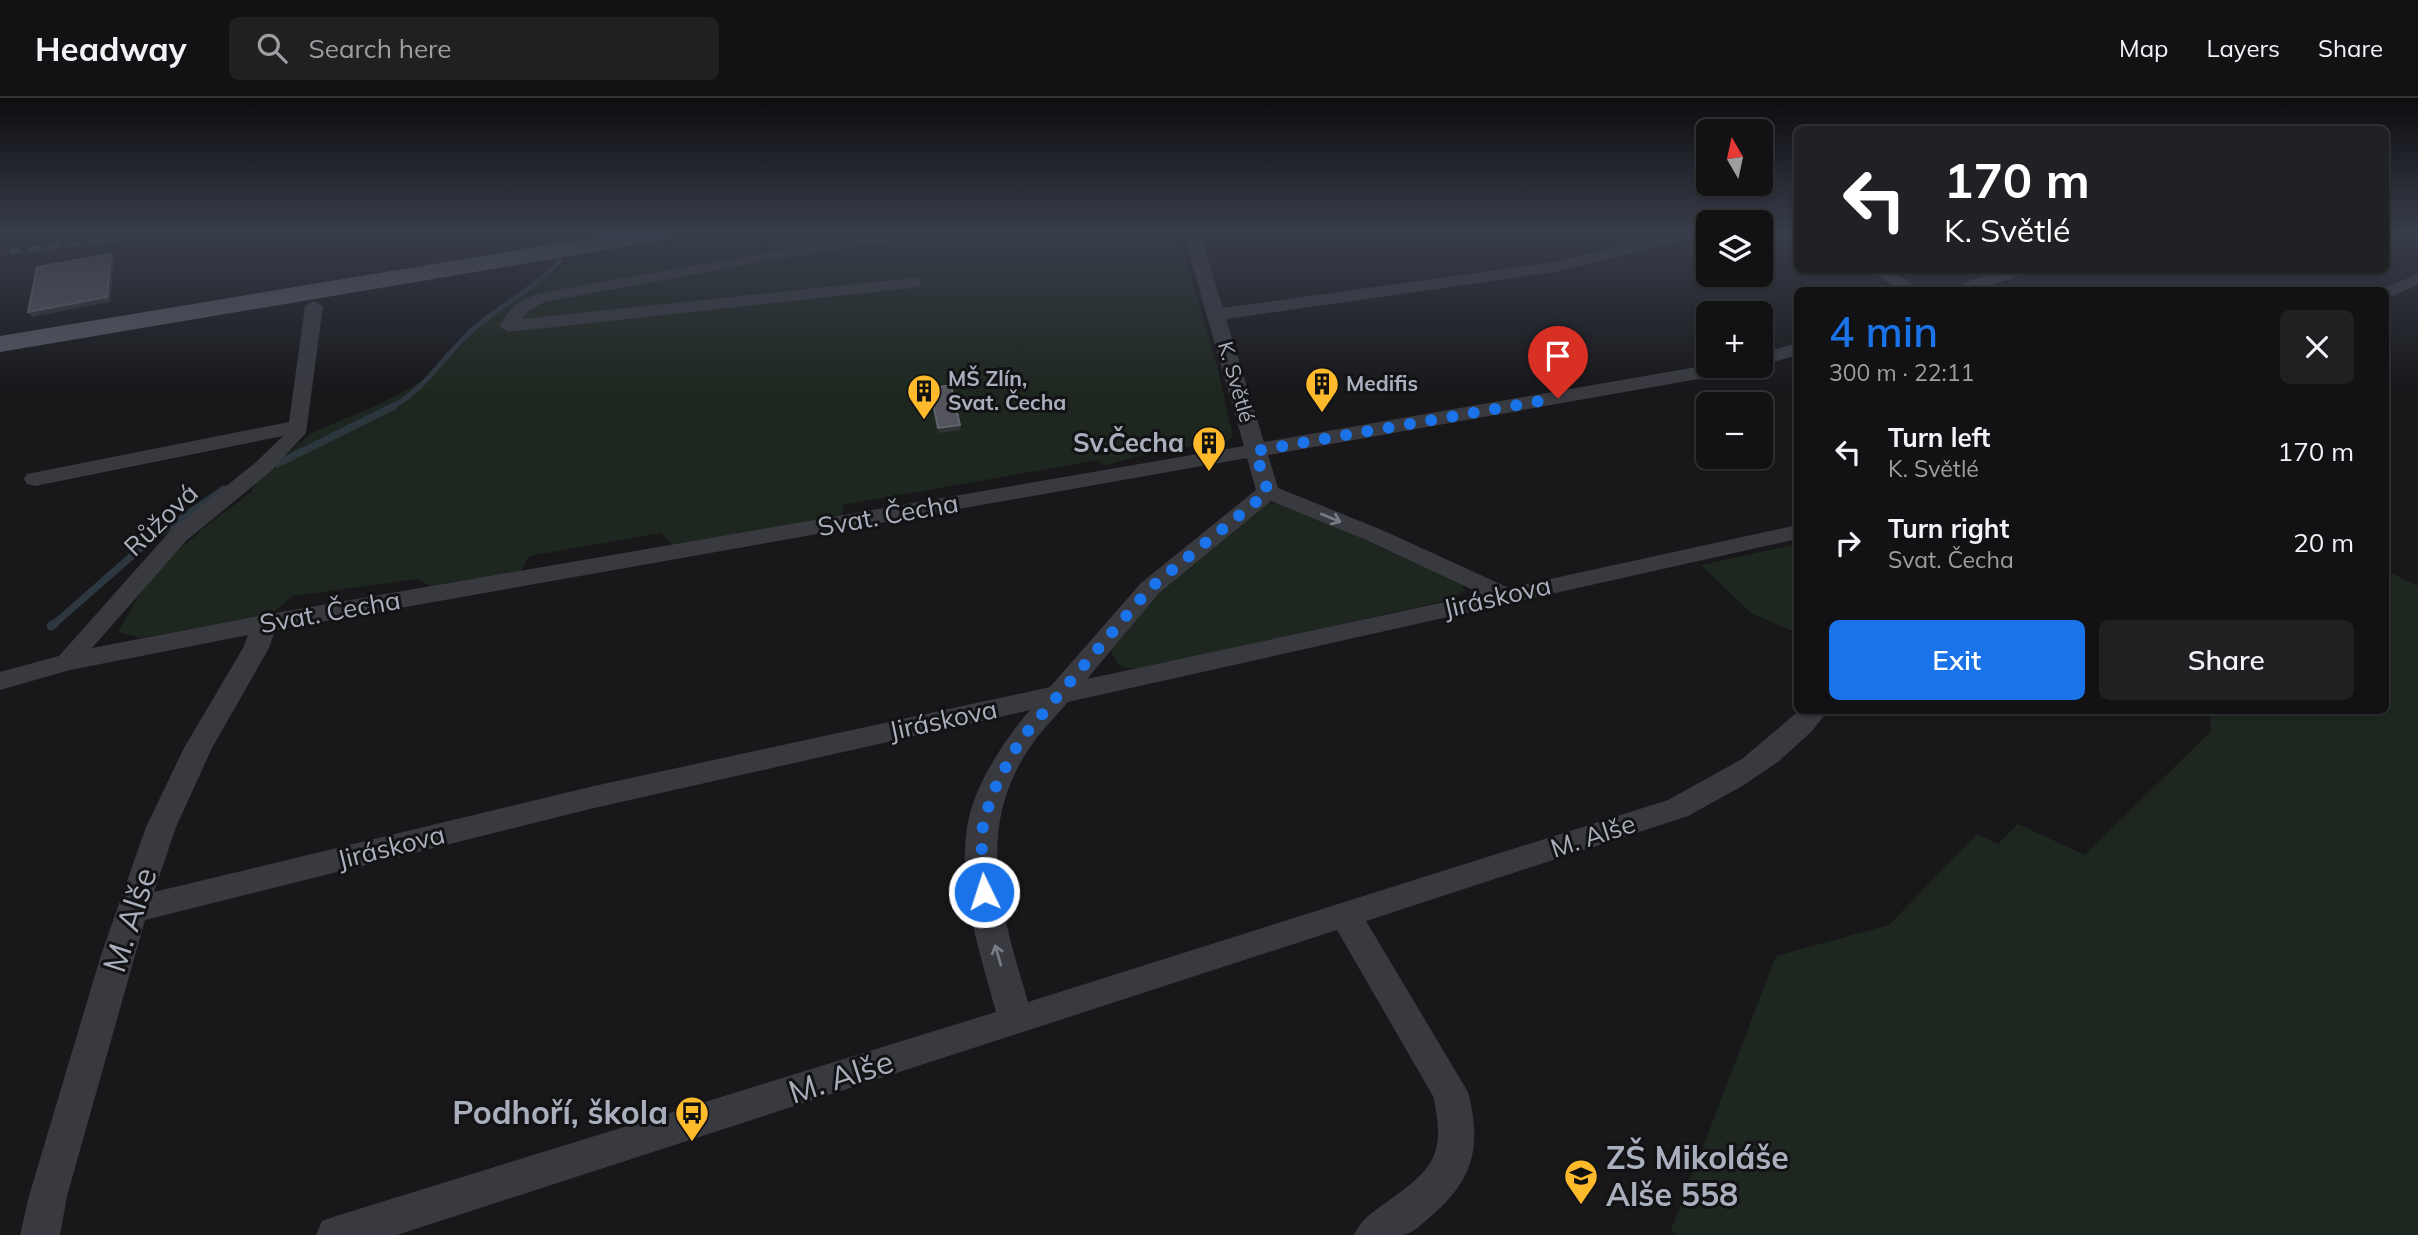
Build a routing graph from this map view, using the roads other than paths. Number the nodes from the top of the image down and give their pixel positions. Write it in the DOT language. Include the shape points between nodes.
graph roads {
  1 [pos="346,285"];
  2 [pos="635,285"];
  3 [pos="777,285"];
  4 [pos="893,285"];
  5 [pos="1207,285"];
  6 [pos="1432,285"];
  7 [pos="777,297"];
  8 [pos="314,306"];
  9 [pos="201,309"];
  10 [pos="1216,314"];
  11 [pos="0,344"];
  12 [pos="1794,350"];
  13 [pos="0,353"];
  14 [pos="1773,356"];
  15 [pos="1696,373"];
  16 [pos="299,426"];
  17 [pos="1255,451"];
  18 [pos="35,479"];
  19 [pos="1268,492"];
  20 [pos="1794,533"];
  21 [pos="1505,595"];
  22 [pos="264,623"];
  23 [pos="68,662"];
  24 [pos="3,683"];
  25 [pos="1060,694"];
  26 [pos="1812,714"];
  27 [pos="133,910"];
  28 [pos="1346,915"];
  29 [pos="1016,1021"];
  30 [pos="40,1235"];
  31 [pos="336,1235"];
  32 [pos="1374,1235"];
  1 -- 9 [label="main road"];
  2 -- 7 [label="street" via="539,298 522,308 508,326"];
  3 -- 7 [label="street"];
  4 -- 7 [label="street"];
  5 -- 10 [label="street, K. Světlé"];
  6 -- 10 [label="street"];
  8 -- 16 [label="street"];
  9 -- 11 [label="main road"];
  9 -- 13 [label="main road"];
  10 -- 17 [label="street, K. Světlé"];
  12 -- 14 [label="street"];
  15 -- 17 [label="street, Svat. Čecha"];
  16 -- 18 [label="street, Růžová"];
  16 -- 23 [label="street, Růžová" via="280,450 165,548"];
  17 -- 19 [label="street, K. Světlé"];
  17 -- 22 [label="street, Svat. Čecha"];
  19 -- 21 [label="street, one-way"];
  19 -- 25 [label="street" via="1150,588"];
  20 -- 21 [label="street, Jiráskova"];
  21 -- 25 [label="street, Jiráskova"];
  22 -- 23 [label="street, Svat. Čecha"];
  22 -- 27 [label="street, M. Alše" via="256,648 179,786"];
  23 -- 24 [label="street, Svat. Čecha"];
  25 -- 27 [label="street, Jiráskova" via="594,797"];
  29 -- 25 [label="street, one-way" via="987,916 981,868 983,821 1021,739"];
  26 -- 28 [label="street, M. Alše" via="1750,768 1678,808"];
  27 -- 30 [label="street, M. Alše"];
  28 -- 29 [label="street, M. Alše"];
  28 -- 32 [label="street" via="1450,1092 1458,1125 1456,1153 1444,1179"];
  29 -- 31 [label="street, M. Alše"];
}
